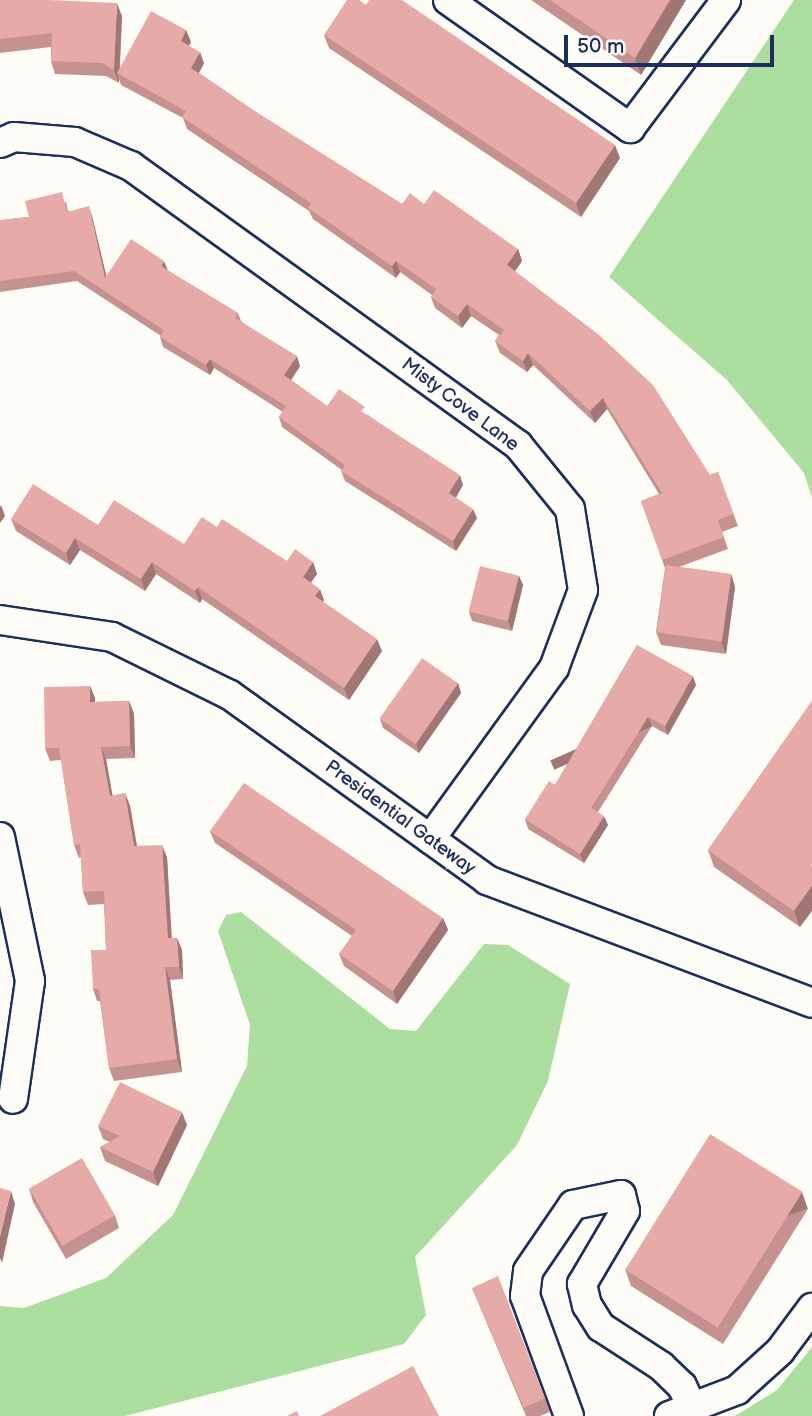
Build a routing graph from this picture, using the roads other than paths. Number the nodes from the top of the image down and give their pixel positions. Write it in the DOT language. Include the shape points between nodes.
graph roads {
  1 [pos="448,0"];
  2 [pos="726,0"];
  3 [pos="7,140"];
  4 [pos="0,621"];
  5 [pos="0,837"];
  6 [pos="430,839"];
  7 [pos="812,1003"];
  8 [pos="13,1098"];
  9 [pos="812,1308"];
  10 [pos="680,1412"];
  11 [pos="569,1416"];
  1 -- 2 [label="street" via="630,128"];
  3 -- 6 [label="street, Misty Cove Lane" via="75,142 131,166 518,445 570,509 583,590 554,668"];
  4 -- 6 [label="street, Presidential Gateway" via="112,637 230,695"];
  5 -- 8 [label="street" via="30,981"];
  6 -- 7 [label="street, Presidential Gateway" via="487,880"];
  9 -- 10 [label="street" via="780,1352 737,1390"];
  10 -- 11 [label="street" via="682,1386 661,1366 601,1327 587,1305 582,1284 625,1211 621,1195 573,1205 528,1271 525,1296"];
}
